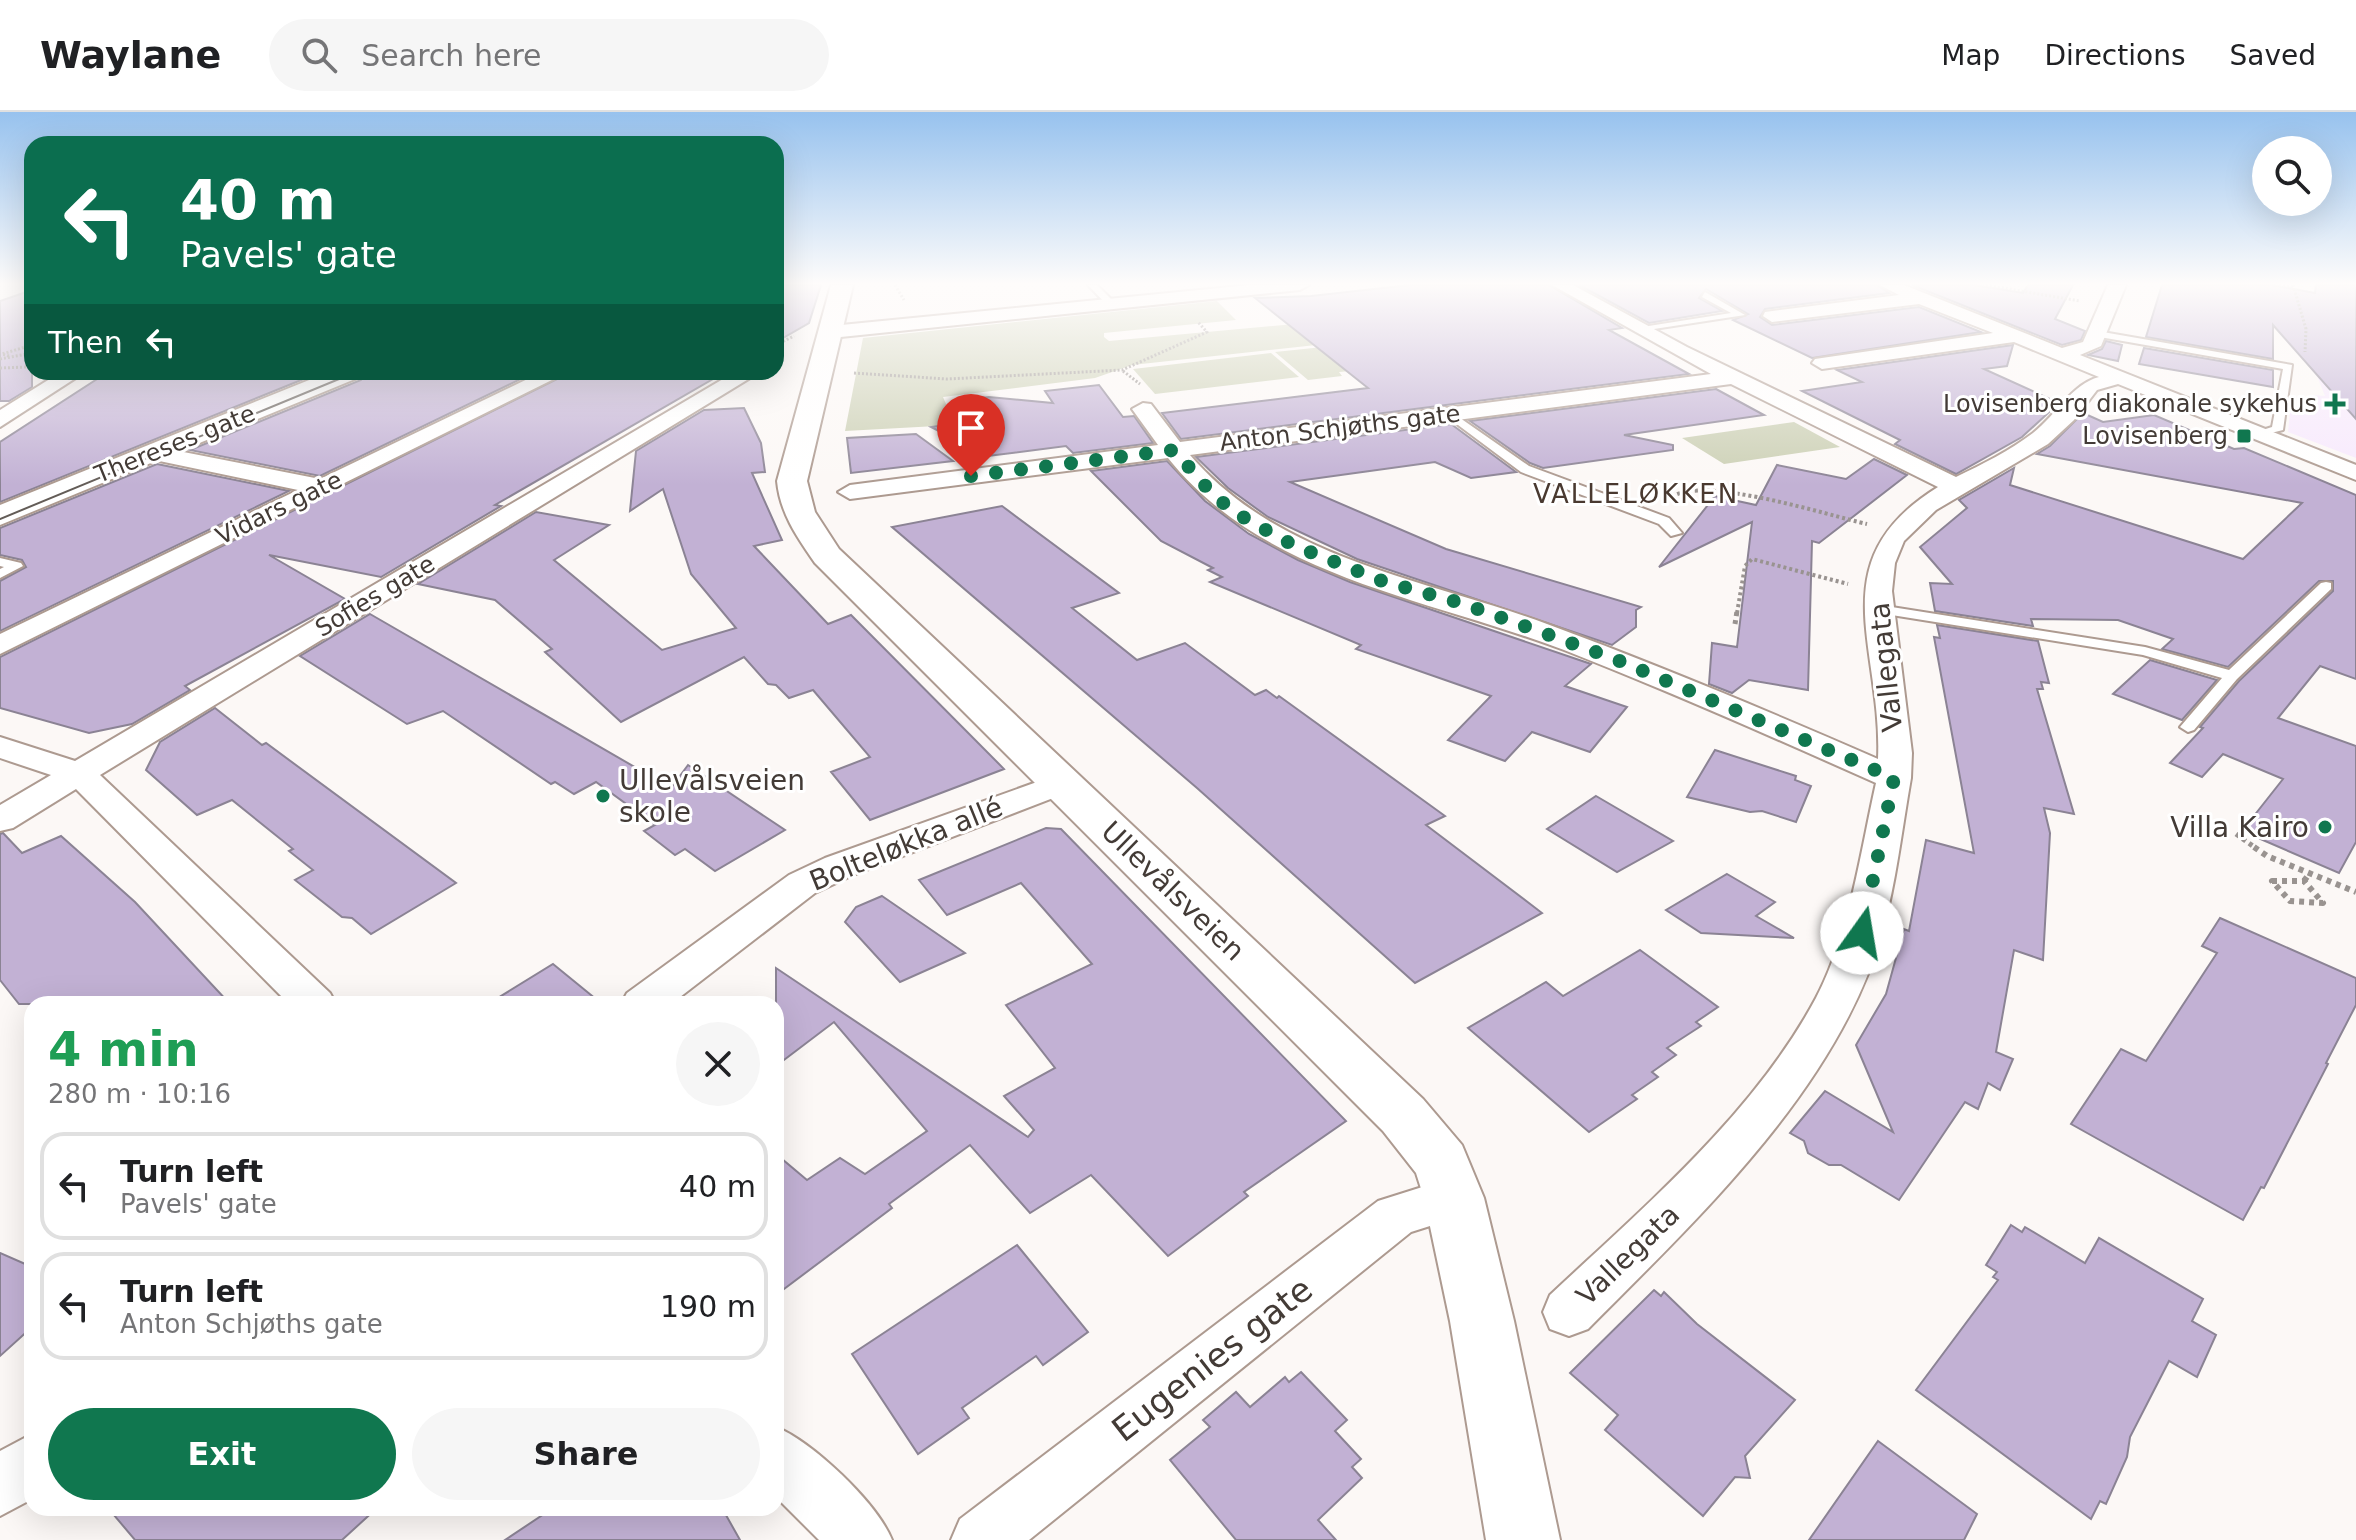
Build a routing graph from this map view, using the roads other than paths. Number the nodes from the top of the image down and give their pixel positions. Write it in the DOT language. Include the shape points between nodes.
graph roads {
  1 [pos="840,352"];
  2 [pos="1686,352"];
  3 [pos="1904,352"];
  4 [pos="2055,352"];
  5 [pos="2070,352"];
  6 [pos="2199,352"];
  7 [pos="2061,354"];
  8 [pos="1822,363"];
  9 [pos="1735,377"];
  10 [pos="2121,377"];
  11 [pos="62,380"];
  12 [pos="331,380"];
  13 [pos="542,380"];
  14 [pos="737,380"];
  15 [pos="1143,409"];
  16 [pos="1450,414"];
  17 [pos="0,420"];
  18 [pos="2259,433"];
  19 [pos="1174,450"];
  20 [pos="153,453"];
  21 [pos="2356,473"];
  22 [pos="1953,485"];
  23 [pos="322,487"];
  24 [pos="850,492"];
  25 [pos="0,516"];
  26 [pos="1676,533"];
  27 [pos="0,562"];
  28 [pos="0,574"];
  29 [pos="2326,586"];
  30 [pos="1878,600"];
  31 [pos="0,645"];
  32 [pos="2232,676"];
  33 [pos="2188,727"];
  34 [pos="0,747"];
  35 [pos="79,773"];
  36 [pos="1894,778"];
  37 [pos="1062,783"];
  38 [pos="0,820"];
  39 [pos="307,996"];
  40 [pos="653,996"];
  41 [pos="1454,1198"];
  42 [pos="1569,1312"];
  43 [pos="784,1464"];
  44 [pos="24,1469"];
  45 [pos="0,1487"];
  46 [pos="862,1540"];
  47 [pos="981,1540"];
  48 [pos="1523,1540"];
  1 -- 37 [label="street, Ullevålsveien" via="792,481 793,501 806,528 827,556"];
  2 -- 9 [label="street"];
  3 -- 8 [label="street"];
  4 -- 7 [label="street"];
  5 -- 7 [label="street"];
  6 -- 18 [label="lane" via="2288,367 2277,430"];
  7 -- 10 [label="street"];
  9 -- 16 [label="street, Anton Schjøths gate"];
  9 -- 22 [label="street"];
  10 -- 18 [label="street"];
  10 -- 22 [label="street, Vallegata" via="2089,386 2056,427 1988,471"];
  11 -- 17 [label="street"];
  12 -- 20 [label="street, Thereses gate"];
  13 -- 23 [label="street, Vidars gate"];
  14 -- 35 [label="street, Sofies gate"];
  15 -- 19 [label="street"];
  16 -- 19 [label="street, Anton Schjøths gate"];
  16 -- 26 [label="lane" via="1525,469 1664,521"];
  18 -- 21 [label="street"];
  19 -- 24 [label="street, Anton Schjøths gate"];
  19 -- 36 [label="street" via="1215,497 1293,545 1636,668"];
  20 -- 23 [label="street"];
  20 -- 25 [label="street, Thereses gate"];
  22 -- 30 [label="street, Vallegata" via="1917,511 1899,532 1878,569"];
  23 -- 31 [label="street, Vidars gate"];
  27 -- 28 [label="lane" via="16,566"];
  29 -- 32 [label="lane"];
  30 -- 32 [label="lane" via="2145,651"];
  30 -- 36 [label="street, Vallegata"];
  32 -- 33 [label="lane"];
  34 -- 35 [label="street"];
  35 -- 38 [label="street, Sofies gate"];
  35 -- 39 [label="street"];
  36 -- 42 [label="street, Vallegata" via="1862,933 1835,1002 1785,1080 1705,1180"];
  37 -- 40 [label="street, Bolteløkka allé" via="802,884"];
  37 -- 41 [label="street, Ullevålsveien" via="1403,1115 1441,1162"];
  41 -- 47 [label="street, Eugenies gate" via="1395,1216"];
  41 -- 48 [label="street, Ullevålsveien"];
  43 -- 46 [label="street"];
  44 -- 45 [label="street"];
}
